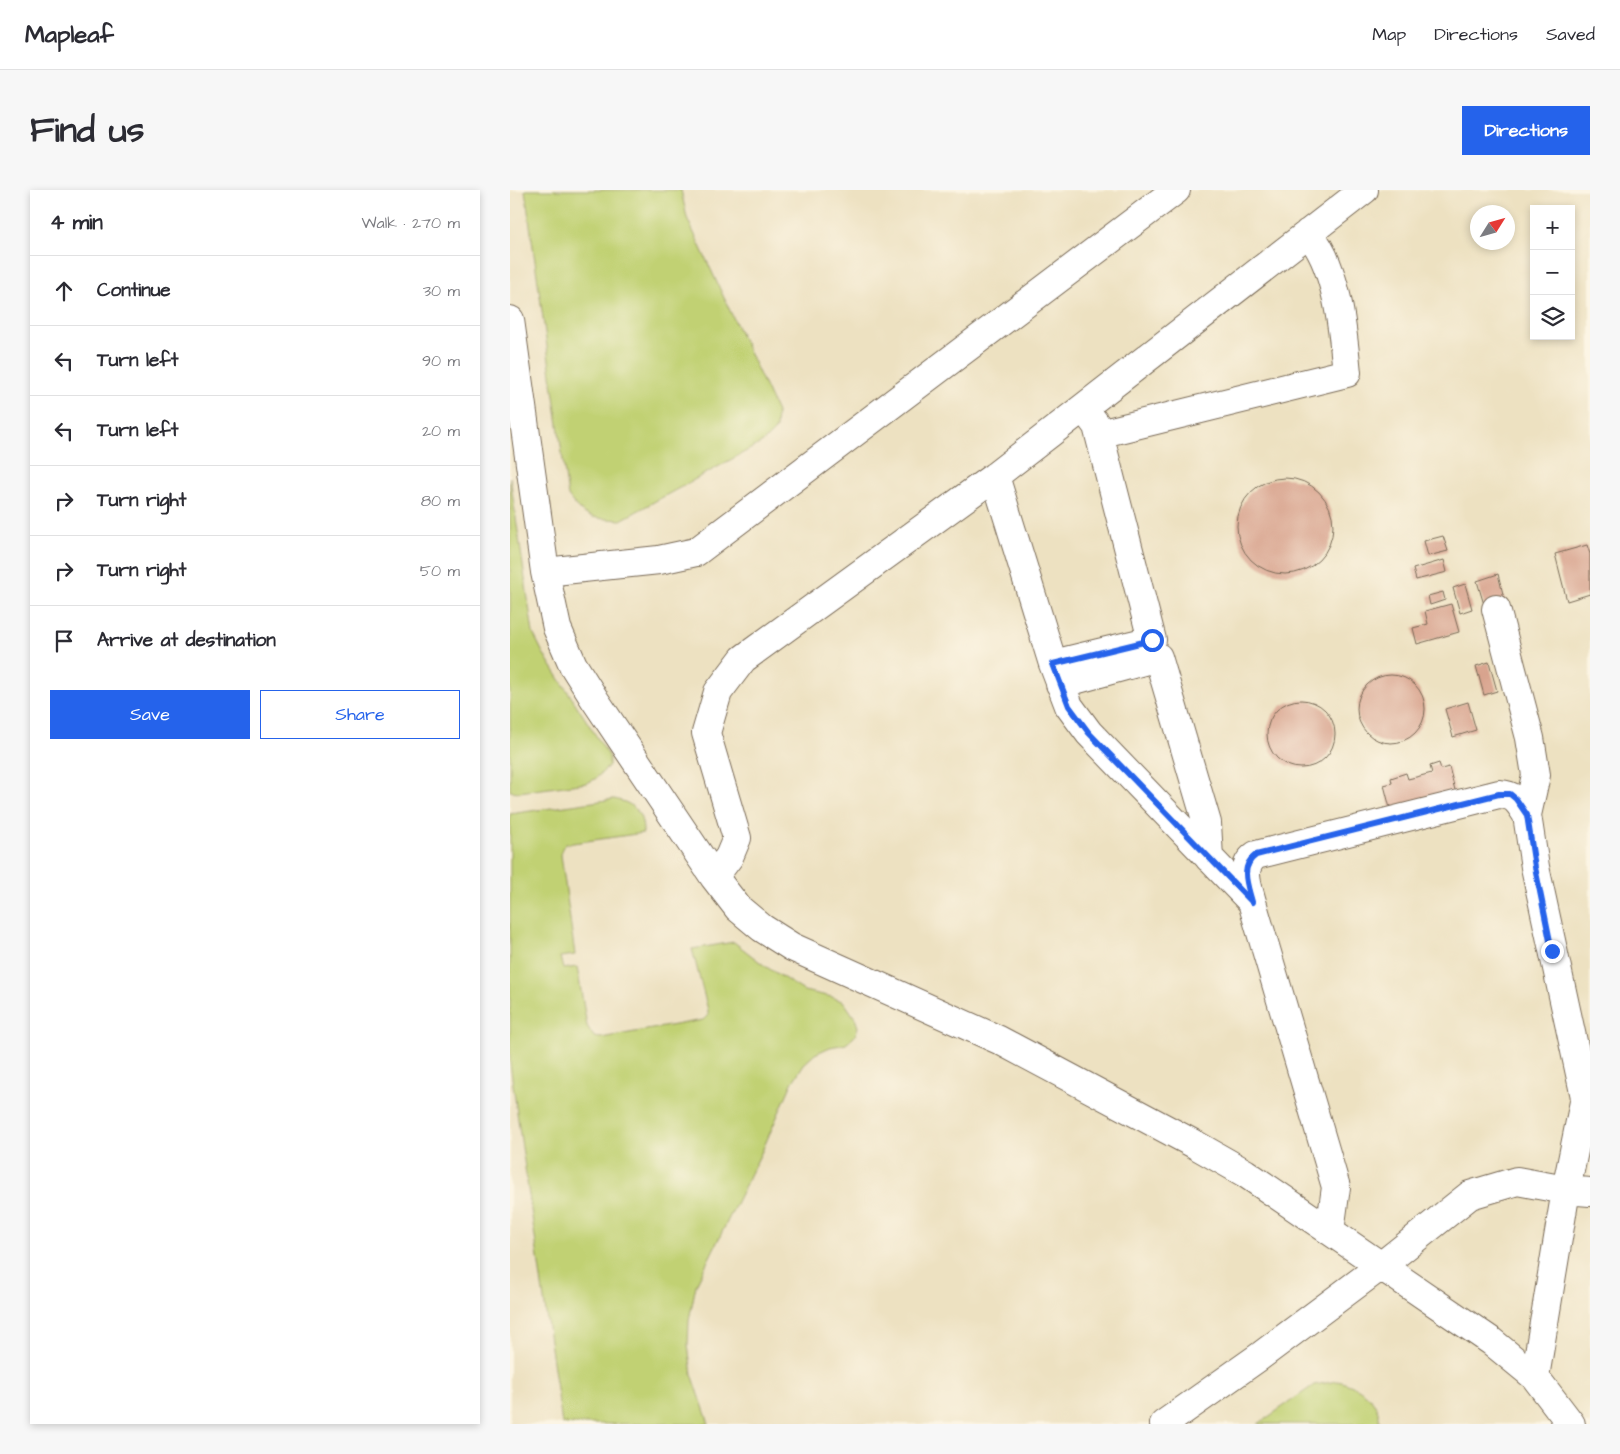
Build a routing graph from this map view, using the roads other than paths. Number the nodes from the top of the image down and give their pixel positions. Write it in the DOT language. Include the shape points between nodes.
graph roads {
  1 [pos="1176,190"];
  2 [pos="1364,190"];
  3 [pos="1308,233"];
  4 [pos="510,320"];
  5 [pos="1083,408"];
  6 [pos="1099,434"];
  7 [pos="995,476"];
  8 [pos="545,572"];
  9 [pos="1496,609"];
  10 [pos="1057,674"];
  11 [pos="1527,815"];
  12 [pos="1210,858"];
  13 [pos="714,877"];
  14 [pos="1252,902"];
  15 [pos="1578,1191"];
  16 [pos="1330,1231"];
  17 [pos="1381,1266"];
  18 [pos="1535,1376"];
  19 [pos="1164,1424"];
  20 [pos="1571,1424"];
  1 -- 8 [label="lane" via="696,552 658,560"];
  2 -- 3 [label="lane"];
  3 -- 5 [label="lane"];
  3 -- 6 [label="lane" via="1326,259 1343,326 1347,373"];
  4 -- 8 [label="lane"];
  5 -- 6 [label="lane"];
  5 -- 7 [label="lane"];
  6 -- 10 [label="lane" via="1152,640"];
  7 -- 10 [label="lane"];
  7 -- 13 [label="lane" via="743,659 718,692 706,734 737,838 729,857"];
  8 -- 13 [label="lane" via="557,628 574,665 594,700"];
  9 -- 11 [label="lane" via="1530,738 1536,775"];
  10 -- 12 [label="lane" via="1069,706 1089,733"];
  10 -- 12 [label="lane" via="1158,657 1207,823"];
  11 -- 14 [label="lane" via="1510,794 1499,794 1256,855 1245,870"];
  11 -- 15 [label="lane" via="1535,867 1585,1097"];
  12 -- 14 [label="lane"];
  13 -- 16 [label="lane" via="738,908 792,947 999,1040 1136,1112 1245,1173"];
  14 -- 16 [label="lane" via="1336,1186"];
  15 -- 17 [label="lane" via="1517,1181 1470,1195"];
  15 -- 18 [label="lane"];
  16 -- 17 [label="lane"];
  17 -- 18 [label="lane" via="1491,1341"];
  17 -- 19 [label="lane"];
  18 -- 20 [label="lane"];
}
